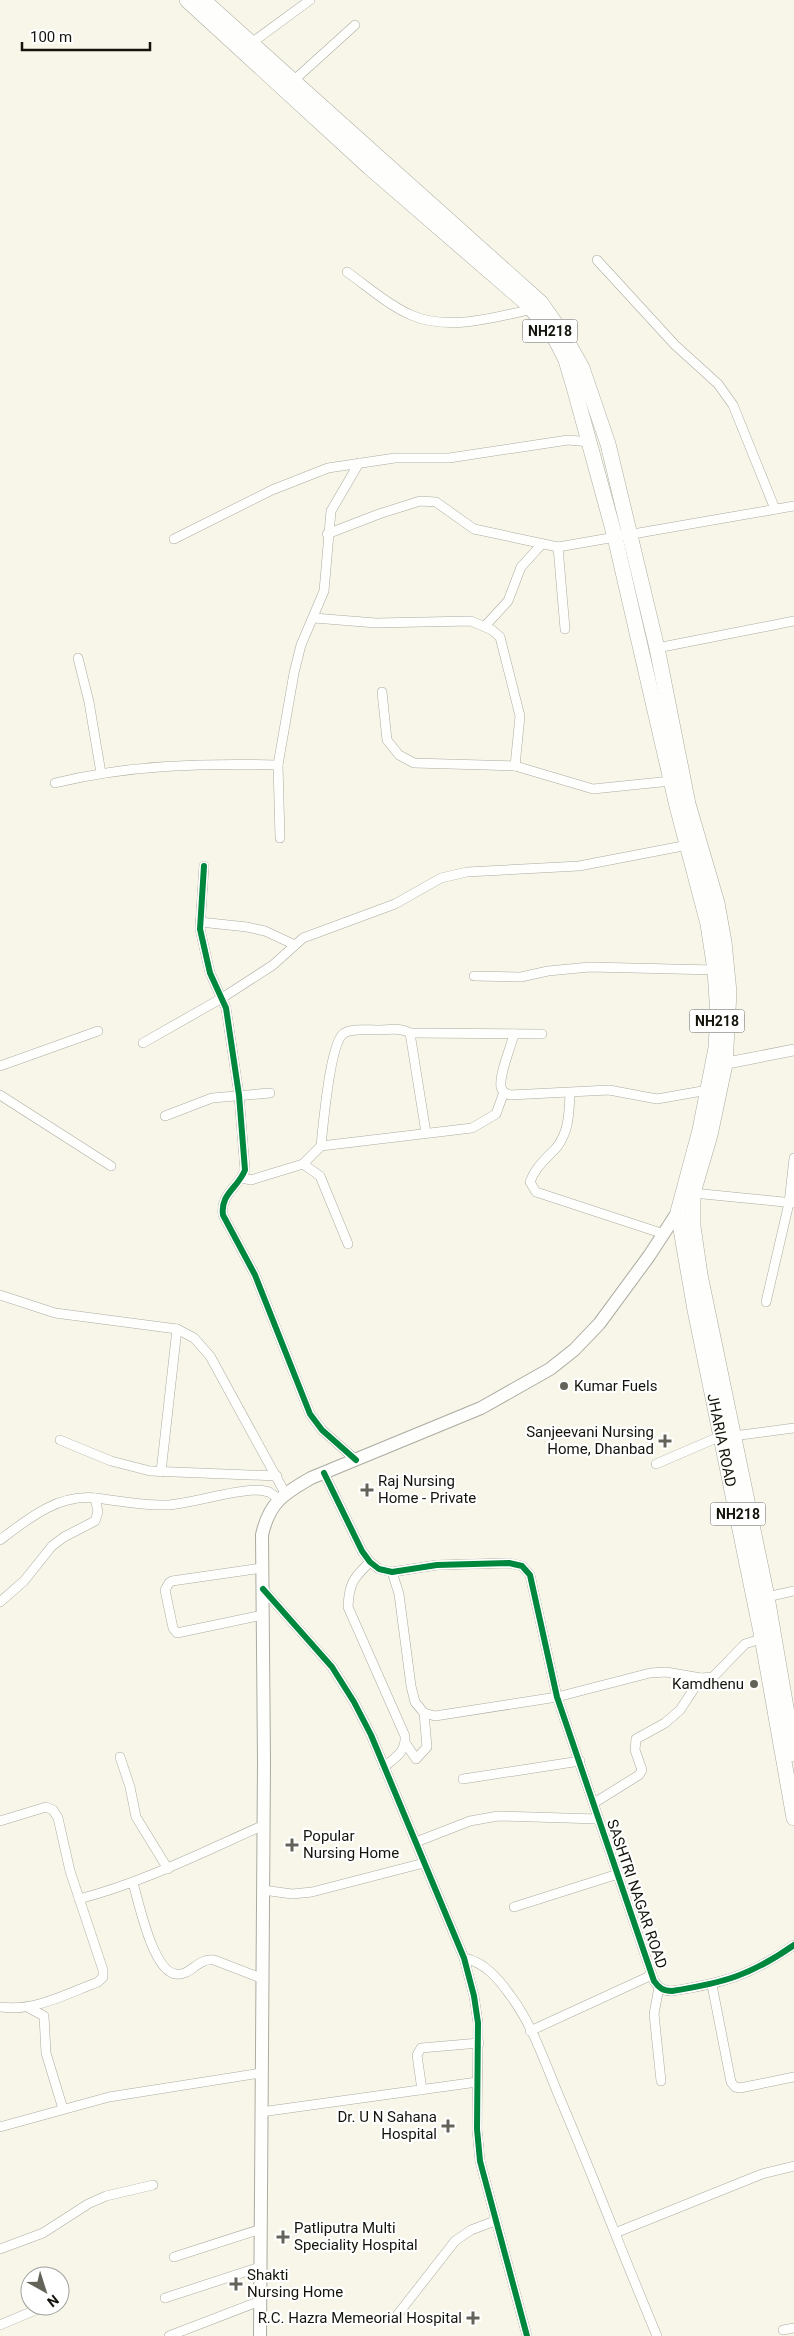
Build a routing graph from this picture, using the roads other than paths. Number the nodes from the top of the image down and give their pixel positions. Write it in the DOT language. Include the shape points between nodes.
graph roads {
  1 [pos="187,0"];
  2 [pos="203,0"];
  3 [pos="310,0"];
  4 [pos="355,25"];
  5 [pos="250,44"];
  6 [pos="292,82"];
  7 [pos="597,260"];
  8 [pos="348,272"];
  9 [pos="532,309"];
  10 [pos="590,442"];
  11 [pos="359,463"];
  12 [pos="794,506"];
  13 [pos="775,509"];
  14 [pos="328,534"];
  15 [pos="630,534"];
  16 [pos="615,537"];
  17 [pos="174,539"];
  18 [pos="542,544"];
  19 [pos="558,547"];
  20 [pos="314,618"];
  21 [pos="794,621"];
  22 [pos="486,626"];
  23 [pos="565,629"];
  24 [pos="657,648"];
  25 [pos="78,658"];
  26 [pos="382,692"];
  27 [pos="278,765"];
  28 [pos="515,766"];
  29 [pos="101,773"];
  30 [pos="672,781"];
  31 [pos="55,782"];
  32 [pos="683,805"];
  33 [pos="689,830"];
  34 [pos="280,838"];
  35 [pos="688,845"];
  36 [pos="204,866"];
  37 [pos="200,922"];
  38 [pos="295,945"];
  39 [pos="715,970"];
  40 [pos="474,976"];
  41 [pos="222,998"];
  42 [pos="98,1031"];
  43 [pos="410,1033"];
  44 [pos="514,1034"];
  45 [pos="542,1034"];
  46 [pos="143,1043"];
  47 [pos="794,1050"];
  48 [pos="719,1065"];
  49 [pos="0,1066"];
  50 [pos="708,1090"];
  51 [pos="504,1092"];
  52 [pos="270,1093"];
  53 [pos="0,1094"];
  54 [pos="570,1094"];
  55 [pos="238,1095"];
  56 [pos="165,1116"];
  57 [pos="426,1133"];
  58 [pos="321,1146"];
  59 [pos="794,1158"];
  60 [pos="303,1164"];
  61 [pos="111,1166"];
  62 [pos="242,1178"];
  63 [pos="692,1193"];
  64 [pos="791,1203"];
  65 [pos="678,1212"];
  66 [pos="664,1234"];
  67 [pos="348,1244"];
  68 [pos="0,1295"];
  69 [pos="766,1302"];
  70 [pos="177,1329"];
  71 [pos="794,1428"];
  72 [pos="727,1436"];
  73 [pos="60,1440"];
  74 [pos="356,1460"];
  75 [pos="656,1464"];
  76 [pos="161,1472"];
  77 [pos="324,1473"];
  78 [pos="277,1476"];
  79 [pos="282,1496"];
  80 [pos="95,1498"];
  81 [pos="0,1540"];
  82 [pos="370,1562"];
  83 [pos="262,1568"];
  84 [pos="392,1572"];
  85 [pos="263,1589"];
  86 [pos="794,1591"];
  87 [pos="767,1597"];
  88 [pos="0,1602"];
  89 [pos="263,1615"];
  90 [pos="768,1636"];
  91 [pos="701,1678"];
  92 [pos="557,1697"];
  93 [pos="424,1713"];
  94 [pos="406,1744"];
  95 [pos="794,1754"];
  96 [pos="120,1757"];
  97 [pos="580,1761"];
  98 [pos="384,1767"];
  99 [pos="463,1778"];
  100 [pos="594,1803"];
  101 [pos="794,1818"];
  102 [pos="598,1819"];
  103 [pos="0,1820"];
  104 [pos="264,1825"];
  105 [pos="416,1842"];
  106 [pos="424,1863"];
  107 [pos="168,1869"];
  108 [pos="618,1874"];
  109 [pos="132,1883"];
  110 [pos="263,1890"];
  111 [pos="79,1899"];
  112 [pos="514,1907"];
  113 [pos="794,1945"];
  114 [pos="464,1958"];
  115 [pos="652,1976"];
  116 [pos="261,1978"];
  117 [pos="712,1985"];
  118 [pos="659,1987"];
  119 [pos="0,2007"];
  120 [pos="29,2008"];
  121 [pos="530,2031"];
  122 [pos="479,2043"];
  123 [pos="261,2073"];
  124 [pos="794,2077"];
  125 [pos="661,2081"];
  126 [pos="477,2082"];
  127 [pos="422,2090"];
  128 [pos="63,2108"];
  129 [pos="261,2112"];
  130 [pos="0,2127"];
  131 [pos="794,2166"];
  132 [pos="153,2185"];
  133 [pos="495,2221"];
  134 [pos="261,2229"];
  135 [pos="615,2233"];
  136 [pos="0,2249"];
  137 [pos="174,2257"];
  138 [pos="260,2267"];
  139 [pos="165,2298"];
  140 [pos="260,2301"];
  141 [pos="398,2314"];
  142 [pos="21,2316"];
  143 [pos="0,2325"];
  144 [pos="794,2328"];
  145 [pos="783,2330"];
  146 [pos="169,2336"];
  147 [pos="260,2336"];
  148 [pos="527,2336"];
  149 [pos="657,2336"];
  1 -- 9 [label="highway, NH218" via="369,167"];
  2 -- 5 [label="highway, NH218"];
  3 -- 5 [label="street"];
  4 -- 6 [label="street"];
  5 -- 6 [label="highway, NH218"];
  6 -- 15 [label="highway, NH218" via="524,286 553,319 582,368 608,444"];
  7 -- 13 [label="street" via="675,345 725,392"];
  8 -- 9 [label="street" via="410,314 424,319 470,321"];
  9 -- 10 [label="highway, NH218" via="546,324 566,360"];
  10 -- 11 [label="street" via="568,440 449,458 395,458"];
  10 -- 16 [label="highway, NH218"];
  11 -- 14 [label="street" via="330,511"];
  11 -- 17 [label="street" via="328,468 296,480"];
  12 -- 13 [label="street"];
  13 -- 15 [label="street"];
  14 -- 18 [label="street" via="379,514 429,500 474,529"];
  14 -- 20 [label="street" via="324,592"];
  15 -- 16 [label="street"];
  15 -- 24 [label="highway, NH218"];
  16 -- 19 [label="street"];
  16 -- 30 [label="highway, NH218"];
  18 -- 19 [label="street"];
  18 -- 22 [label="street" via="521,567 508,601"];
  19 -- 23 [label="street"];
  20 -- 22 [label="street" via="376,623 471,621"];
  20 -- 27 [label="street" via="301,646"];
  21 -- 24 [label="street"];
  22 -- 28 [label="street" via="500,637 517,700 520,723"];
  24 -- 32 [label="highway, NH218"];
  25 -- 29 [label="street"];
  26 -- 28 [label="street" via="387,740 390,747 408,761"];
  27 -- 29 [label="street" via="166,765"];
  27 -- 34 [label="street"];
  28 -- 30 [label="street" via="592,789"];
  29 -- 31 [label="street"];
  30 -- 32 [label="highway, NH218"];
  32 -- 33 [label="highway, NH218"];
  33 -- 35 [label="highway, NH218"];
  33 -- 48 [label="highway, NH218" via="717,903 727,959 729,1020"];
  35 -- 38 [label="street" via="579,866 468,872 441,878 394,904 303,938"];
  35 -- 39 [label="highway, NH218" via="706,915"];
  36 -- 37 [label="street"];
  37 -- 38 [label="street" via="265,931"];
  37 -- 41 [label="street" via="210,972"];
  38 -- 41 [label="street" via="273,965"];
  39 -- 40 [label="street" via="590,967 521,977"];
  39 -- 48 [label="highway, NH218"];
  41 -- 46 [label="street"];
  41 -- 55 [label="street"];
  42 -- 49 [label="street"];
  43 -- 44 [label="street"];
  43 -- 57 [label="street"];
  43 -- 58 [label="street" via="398,1029 353,1031 342,1035 336,1044"];
  44 -- 45 [label="street"];
  44 -- 51 [label="street" via="502,1079"];
  47 -- 48 [label="street"];
  48 -- 50 [label="highway, NH218"];
  48 -- 63 [label="highway, NH218" via="710,1135"];
  50 -- 54 [label="street" via="657,1099 609,1090"];
  50 -- 65 [label="highway, NH218"];
  51 -- 54 [label="street" via="510,1095"];
  51 -- 57 [label="street" via="496,1114 481,1125"];
  52 -- 55 [label="street"];
  53 -- 61 [label="street"];
  54 -- 66 [label="street" via="564,1134 558,1146 533,1173 530,1182 536,1192"];
  55 -- 56 [label="street" via="212,1098"];
  55 -- 62 [label="street" via="245,1170"];
  57 -- 58 [label="street"];
  58 -- 60 [label="street"];
  59 -- 64 [label="street"];
  60 -- 62 [label="street" via="251,1180"];
  60 -- 67 [label="street" via="320,1176"];
  62 -- 74 [label="street" via="224,1198 223,1215 255,1275 310,1414 322,1430"];
  63 -- 64 [label="street"];
  63 -- 65 [label="main road"];
  63 -- 72 [label="highway, JHARIA ROAD / NH218" via="700,1275"];
  64 -- 69 [label="street"];
  65 -- 66 [label="main road"];
  65 -- 72 [label="highway, JHARIA ROAD / NH218" via="695,1310"];
  66 -- 74 [label="main road" via="599,1324 550,1369 481,1408"];
  68 -- 70 [label="street" via="55,1312"];
  70 -- 76 [label="street"];
  70 -- 78 [label="street" via="194,1338 210,1356"];
  71 -- 72 [label="street"];
  72 -- 75 [label="street"];
  72 -- 87 [label="highway, JHARIA ROAD / NH218"];
  72 -- 90 [label="highway, JHARIA ROAD / NH218"];
  73 -- 76 [label="street" via="128,1467"];
  74 -- 77 [label="main road"];
  76 -- 78 [label="street"];
  77 -- 79 [label="main road"];
  77 -- 82 [label="street"];
  78 -- 79 [label="street"];
  79 -- 80 [label="street" via="260,1490 169,1505"];
  79 -- 83 [label="main road" via="264,1522"];
  80 -- 81 [label="street" via="52,1505 34,1514"];
  80 -- 88 [label="street" via="98,1512 95,1521 52,1546 24,1581"];
  82 -- 84 [label="street" via="379,1569"];
  82 -- 94 [label="street" via="356,1575 349,1589 348,1607"];
  83 -- 85 [label="main road"];
  83 -- 89 [label="street" via="172,1581 166,1590 173,1628 177,1633"];
  84 -- 92 [label="street, SASHTRI NAGAR ROAD" via="437,1565 509,1563 522,1566 530,1575"];
  84 -- 93 [label="street" via="403,1618 411,1686 415,1702"];
  85 -- 89 [label="main road"];
  85 -- 98 [label="street" via="332,1668 354,1702"];
  86 -- 87 [label="street"];
  87 -- 90 [label="highway, JHARIA ROAD / NH218"];
  89 -- 104 [label="main road"];
  90 -- 91 [label="street" via="745,1644 714,1677"];
  90 -- 95 [label="highway, JHARIA ROAD / NH218"];
  90 -- 101 [label="highway, JHARIA ROAD / NH218"];
  91 -- 92 [label="street" via="666,1672 650,1673"];
  91 -- 100 [label="street" via="680,1710 665,1723 636,1739 635,1750 642,1770 639,1775"];
  92 -- 93 [label="street" via="434,1716"];
  92 -- 97 [label="street, SASHTRI NAGAR ROAD"];
  93 -- 94 [label="street" via="427,1747 416,1759"];
  94 -- 98 [label="street" via="402,1754"];
  96 -- 107 [label="street" via="138,1822"];
  97 -- 99 [label="street"];
  97 -- 100 [label="street, SASHTRI NAGAR ROAD"];
  98 -- 105 [label="street"];
  100 -- 102 [label="street, SASHTRI NAGAR ROAD"];
  102 -- 105 [label="street" via="498,1816 470,1821"];
  102 -- 108 [label="street, SASHTRI NAGAR ROAD"];
  103 -- 111 [label="street" via="46,1806 53,1810 58,1818"];
  104 -- 107 [label="street"];
  104 -- 110 [label="main road"];
  105 -- 106 [label="street"];
  106 -- 110 [label="street" via="312,1892 292,1894"];
  106 -- 114 [label="street"];
  107 -- 109 [label="street"];
  108 -- 112 [label="street"];
  108 -- 115 [label="street, SASHTRI NAGAR ROAD"];
  109 -- 111 [label="street"];
  109 -- 116 [label="street" via="153,1948 160,1964 168,1971 184,1973 206,1959"];
  110 -- 116 [label="main road"];
  111 -- 120 [label="street" via="103,1977 98,1982"];
  113 -- 117 [label="street, SASHTRI NAGAR ROAD" via="750,1973"];
  114 -- 121 [label="street" via="474,1960 492,1974 511,1996"];
  114 -- 122 [label="street" via="474,1996"];
  115 -- 118 [label="street, SASHTRI NAGAR ROAD"];
  115 -- 121 [label="street"];
  116 -- 123 [label="main road"];
  117 -- 118 [label="street, SASHTRI NAGAR ROAD" via="672,1991"];
  117 -- 124 [label="street" via="731,2082 735,2087"];
  118 -- 125 [label="street" via="654,2014"];
  119 -- 120 [label="street"];
  120 -- 128 [label="street" via="44,2016 46,2053"];
  121 -- 135 [label="street"];
  122 -- 126 [label="street"];
  122 -- 127 [label="street" via="421,2048 417,2055"];
  123 -- 128 [label="street" via="173,2086"];
  123 -- 129 [label="main road"];
  126 -- 127 [label="street"];
  126 -- 133 [label="street" via="480,2161"];
  127 -- 129 [label="street"];
  128 -- 130 [label="street"];
  129 -- 134 [label="main road"];
  131 -- 135 [label="street" via="753,2177"];
  132 -- 136 [label="street" via="106,2196 43,2232"];
  133 -- 141 [label="street" via="471,2230 455,2241"];
  133 -- 148 [label="street"];
  134 -- 137 [label="street"];
  134 -- 138 [label="main road"];
  135 -- 149 [label="street"];
  138 -- 139 [label="street"];
  138 -- 140 [label="main road"];
  140 -- 146 [label="street"];
  140 -- 147 [label="main road"];
  142 -- 143 [label="street"];
  144 -- 145 [label="street"];
}
